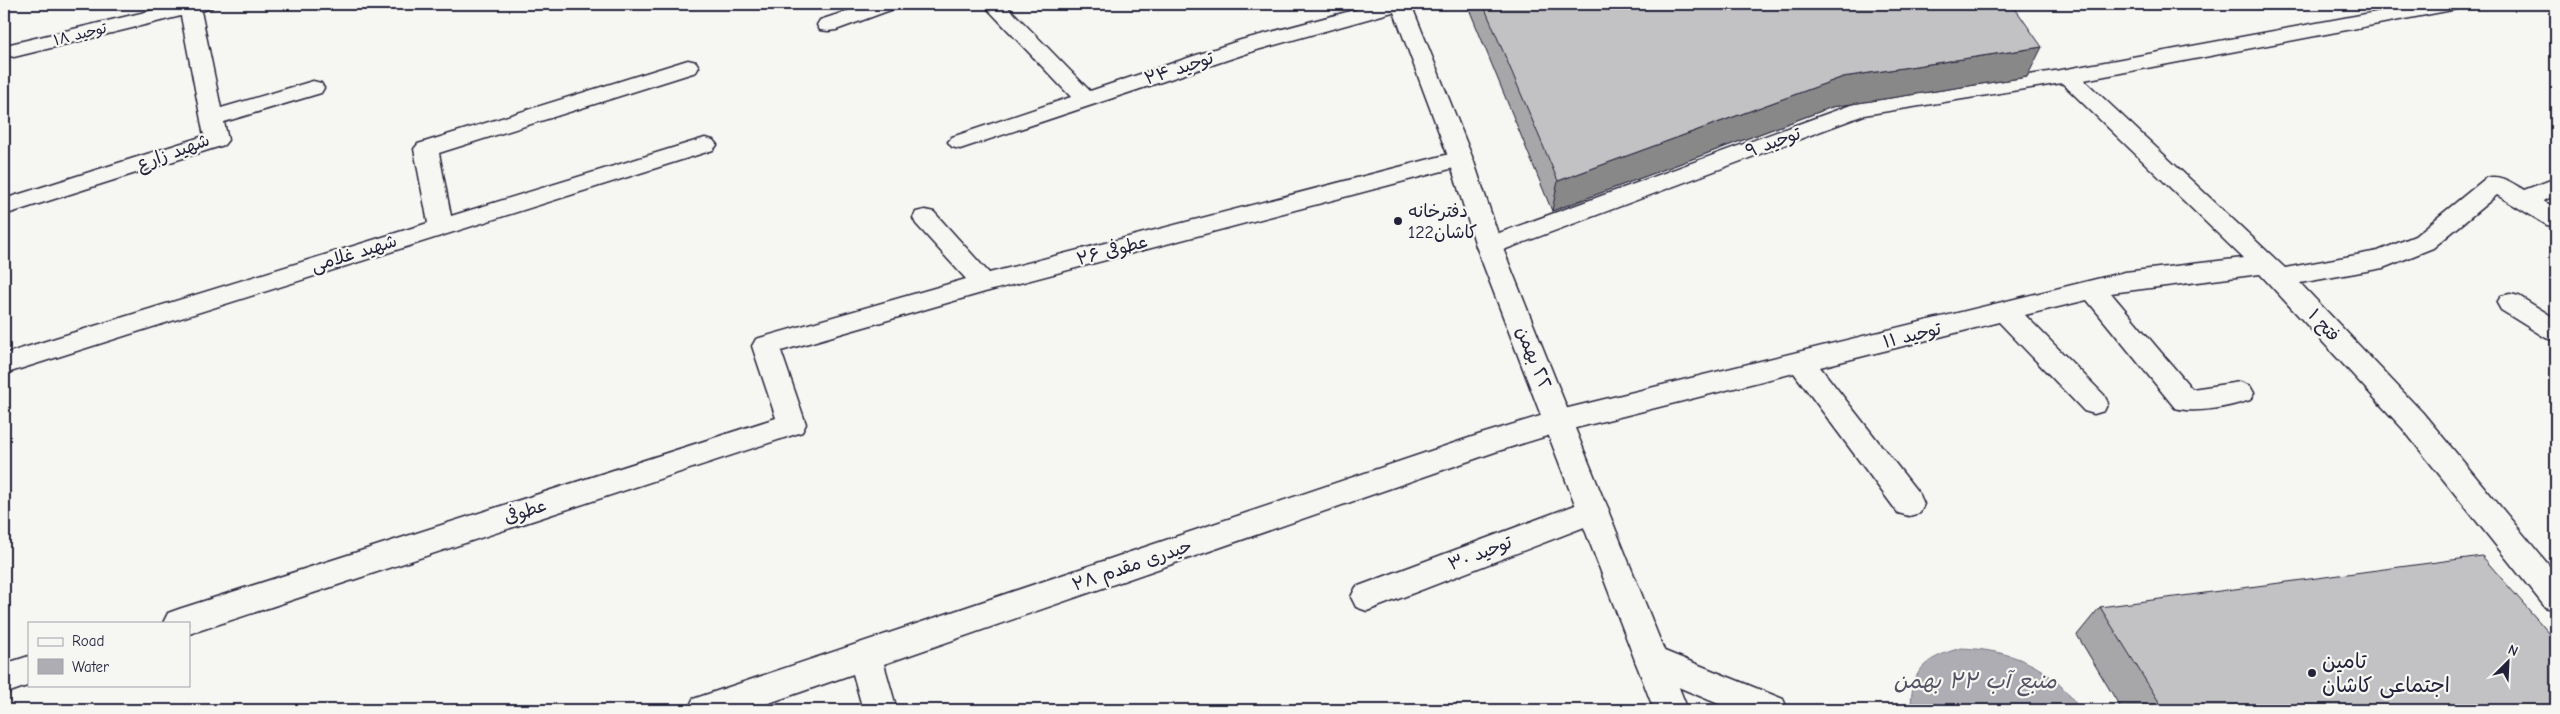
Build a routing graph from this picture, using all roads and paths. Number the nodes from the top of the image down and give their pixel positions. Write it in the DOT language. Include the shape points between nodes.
graph roads {
  1 [pos="889,4"];
  2 [pos="993,4"];
  3 [pos="1400,4"];
  4 [pos="2452,4"];
  5 [pos="197,6"];
  6 [pos="828,24"];
  7 [pos="14,50"];
  8 [pos="688,67"];
  9 [pos="2067,76"];
  10 [pos="313,88"];
  11 [pos="1085,99"];
  12 [pos="212,118"];
  13 [pos="960,142"];
  14 [pos="705,145"];
  15 [pos="1461,159"];
  16 [pos="2556,186"];
  17 [pos="2523,200"];
  18 [pos="4,207"];
  19 [pos="924,218"];
  20 [pos="2556,219"];
  21 [pos="441,226"];
  22 [pos="1490,246"];
  23 [pos="2273,271"];
  24 [pos="984,283"];
  25 [pos="2093,289"];
  26 [pos="2510,303"];
  27 [pos="2005,311"];
  28 [pos="2556,331"];
  29 [pos="766,346"];
  30 [pos="1801,362"];
  31 [pos="4,364"];
  32 [pos="2240,393"];
  33 [pos="2094,403"];
  34 [pos="1560,421"];
  35 [pos="1909,504"];
  36 [pos="1594,510"];
  37 [pos="1366,597"];
  38 [pos="2556,597"];
  39 [pos="181,622"];
  40 [pos="865,656"];
  41 [pos="1652,661"];
  42 [pos="28,671"];
  43 [pos="4,679"];
  44 [pos="705,710"];
  45 [pos="880,710"];
  46 [pos="1671,710"];
  47 [pos="1771,710"];
  1 -- 6 [label="street"];
  2 -- 11 [label="street"];
  3 -- 11 [label="street, توحید ۲۴" via="1249,45"];
  3 -- 15 [label="street, ٢٢ بهمن"];
  4 -- 9 [label="street, توحید ۹"];
  5 -- 7 [label="street, توحید ۱۸"];
  5 -- 12 [label="street, شهید زارع"];
  8 -- 21 [label="street" via="426,149"];
  9 -- 22 [label="street, توحید ۹" via="1859,110"];
  9 -- 23 [label="street, فتح ۱"];
  10 -- 12 [label="street"];
  11 -- 13 [label="street, توحید ۲۴"];
  12 -- 18 [label="street, شهید زارع" via="216,140"];
  14 -- 21 [label="street, شهید غلامی"];
  15 -- 22 [label="street, ٢٢ بهمن"];
  15 -- 24 [label="street, عطوفی ۲۶"];
  16 -- 17 [label="street"];
  17 -- 20 [label="street"];
  17 -- 23 [label="street, توحید ۱۱" via="2495,184 2424,242 2383,259"];
  19 -- 24 [label="street"];
  21 -- 31 [label="street, شهید غلامی"];
  22 -- 34 [label="street, ٢٢ بهمن"];
  23 -- 25 [label="street, توحید ۱۱" via="2125,281"];
  23 -- 38 [label="street, فتح ۱" via="2413,420"];
  24 -- 29 [label="street, عطوفی ۲۶"];
  25 -- 27 [label="street, توحید ۱۱"];
  25 -- 32 [label="street" via="2185,400"];
  26 -- 28 [label="street"];
  27 -- 30 [label="street, توحید ۱۱"];
  27 -- 33 [label="street"];
  29 -- 39 [label="street, عطوفی" via="792,424"];
  30 -- 34 [label="street, توحید ۱۱"];
  30 -- 35 [label="street"];
  34 -- 36 [label="street, ٢٢ بهمن"];
  34 -- 40 [label="street, حیدری مقدم ۲۸"];
  36 -- 37 [label="street, توحید ۳۰"];
  36 -- 41 [label="street, ٢٢ بهمن"];
  40 -- 44 [label="street, حیدری مقدم ۲۸"];
  40 -- 45 [label="street"];
  41 -- 46 [label="street, ٢٢ بهمن"];
  41 -- 47 [label="street"];
  42 -- 43 [label="street"];
}
